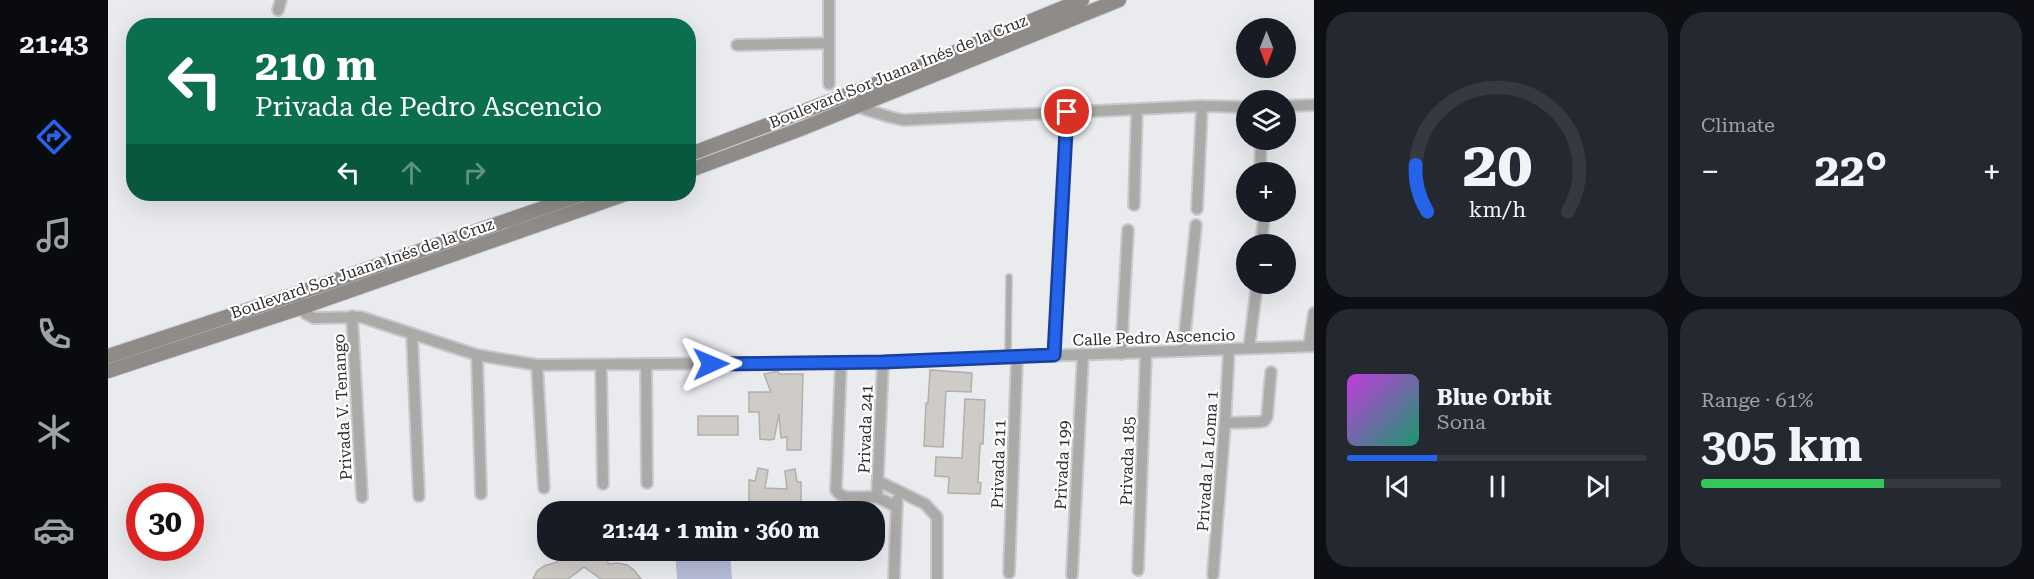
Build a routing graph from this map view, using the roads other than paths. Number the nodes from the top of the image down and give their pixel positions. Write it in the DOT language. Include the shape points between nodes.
graph roads {
  1 [pos="829,0"];
  2 [pos="1082,0"];
  3 [pos="1119,0"];
  4 [pos="829,43"];
  5 [pos="737,45"];
  6 [pos="829,84"];
  7 [pos="1314,105"];
  8 [pos="855,106"];
  9 [pos="1202,106"];
  10 [pos="1296,106"];
  11 [pos="1236,107"];
  12 [pos="1137,109"];
  13 [pos="1067,112"];
  14 [pos="696,152"];
  15 [pos="696,168"];
  16 [pos="563,201"];
  17 [pos="606,201"];
  18 [pos="1134,205"];
  19 [pos="1197,209"];
  20 [pos="1196,225"];
  21 [pos="1128,230"];
  22 [pos="1009,277"];
  23 [pos="296,294"];
  24 [pos="1256,294"];
  25 [pos="303,308"];
  26 [pos="1314,313"];
  27 [pos="352,316"];
  28 [pos="412,333"];
  29 [pos="1312,346"];
  30 [pos="1249,348"];
  31 [pos="1229,349"];
  32 [pos="1184,351"];
  33 [pos="1146,353"];
  34 [pos="1121,354"];
  35 [pos="477,355"];
  36 [pos="1054,355"];
  37 [pos="1083,355"];
  38 [pos="108,356"];
  39 [pos="1013,357"];
  40 [pos="841,362"];
  41 [pos="883,362"];
  42 [pos="537,365"];
  43 [pos="602,365"];
  44 [pos="646,365"];
  45 [pos="108,371"];
  46 [pos="1270,372"];
  47 [pos="1225,423"];
  48 [pos="878,481"];
  49 [pos="647,483"];
  50 [pos="603,484"];
  51 [pos="543,488"];
  52 [pos="897,491"];
  53 [pos="481,494"];
  54 [pos="419,496"];
  55 [pos="363,497"];
  56 [pos="877,497"];
  57 [pos="896,507"];
  58 [pos="1138,570"];
  59 [pos="1009,573"];
  60 [pos="1213,575"];
  61 [pos="1072,576"];
  62 [pos="894,579"];
  63 [pos="937,579"];
  1 -- 4 [label="street"];
  2 -- 14 [label="main road, Boulevard Sor Juana Inés de la Cruz" via="908,72"];
  3 -- 8 [label="main road, Boulevard Sor Juana Inés de la Cruz"];
  4 -- 5 [label="street"];
  4 -- 6 [label="street"];
  7 -- 10 [label="street"];
  8 -- 13 [label="street" via="903,120"];
  8 -- 15 [label="main road, Boulevard Sor Juana Inés de la Cruz"];
  9 -- 11 [label="street"];
  9 -- 12 [label="street"];
  9 -- 19 [label="street"];
  12 -- 13 [label="street"];
  12 -- 18 [label="street"];
  13 -- 36 [label="street"];
  16 -- 23 [label="main road, Boulevard Sor Juana Inés de la Cruz"];
  17 -- 25 [label="main road, Boulevard Sor Juana Inés de la Cruz"];
  20 -- 32 [label="street"];
  21 -- 34 [label="street"];
  22 -- 39 [label="lane"];
  23 -- 25 [label="street"];
  23 -- 38 [label="main road, Boulevard Sor Juana Inés de la Cruz"];
  24 -- 30 [label="street"];
  25 -- 27 [label="street, Calle Pedro Ascencio" via="314,318"];
  25 -- 45 [label="main road, Boulevard Sor Juana Inés de la Cruz"];
  26 -- 29 [label="street"];
  27 -- 28 [label="street, Calle Pedro Ascencio"];
  27 -- 55 [label="street, Privada V. Tenango"];
  28 -- 35 [label="street, Calle Pedro Ascencio"];
  28 -- 54 [label="street"];
  29 -- 30 [label="street, Calle Pedro Ascencio"];
  30 -- 31 [label="street, Calle Pedro Ascencio"];
  31 -- 32 [label="street, Calle Pedro Ascencio"];
  31 -- 47 [label="street, Privada La Loma 1"];
  32 -- 33 [label="street, Calle Pedro Ascencio"];
  33 -- 34 [label="street, Calle Pedro Ascencio"];
  33 -- 58 [label="street, Privada 185"];
  34 -- 37 [label="street, Calle Pedro Ascencio"];
  35 -- 42 [label="street, Calle Pedro Ascencio"];
  35 -- 53 [label="street"];
  36 -- 37 [label="street, Calle Pedro Ascencio"];
  36 -- 39 [label="street, Calle Pedro Ascencio"];
  37 -- 61 [label="street, Privada 199"];
  39 -- 41 [label="street, Calle Pedro Ascencio"];
  39 -- 59 [label="street, Privada 211"];
  40 -- 41 [label="street, Calle Pedro Ascencio"];
  40 -- 44 [label="street, Calle Pedro Ascencio"];
  40 -- 56 [label="street" via="836,490 844,497"];
  41 -- 48 [label="street, Privada 241"];
  42 -- 43 [label="street, Calle Pedro Ascencio"];
  42 -- 51 [label="street"];
  43 -- 44 [label="street, Calle Pedro Ascencio"];
  43 -- 50 [label="street"];
  44 -- 49 [label="street"];
  46 -- 47 [label="street" via="1268,417 1259,422"];
  47 -- 60 [label="street, Privada La Loma 1"];
  48 -- 52 [label="street"];
  48 -- 56 [label="street, Privada 241"];
  52 -- 57 [label="street"];
  52 -- 63 [label="street" via="925,504 937,517"];
  56 -- 57 [label="street"];
  57 -- 62 [label="street"];
}
